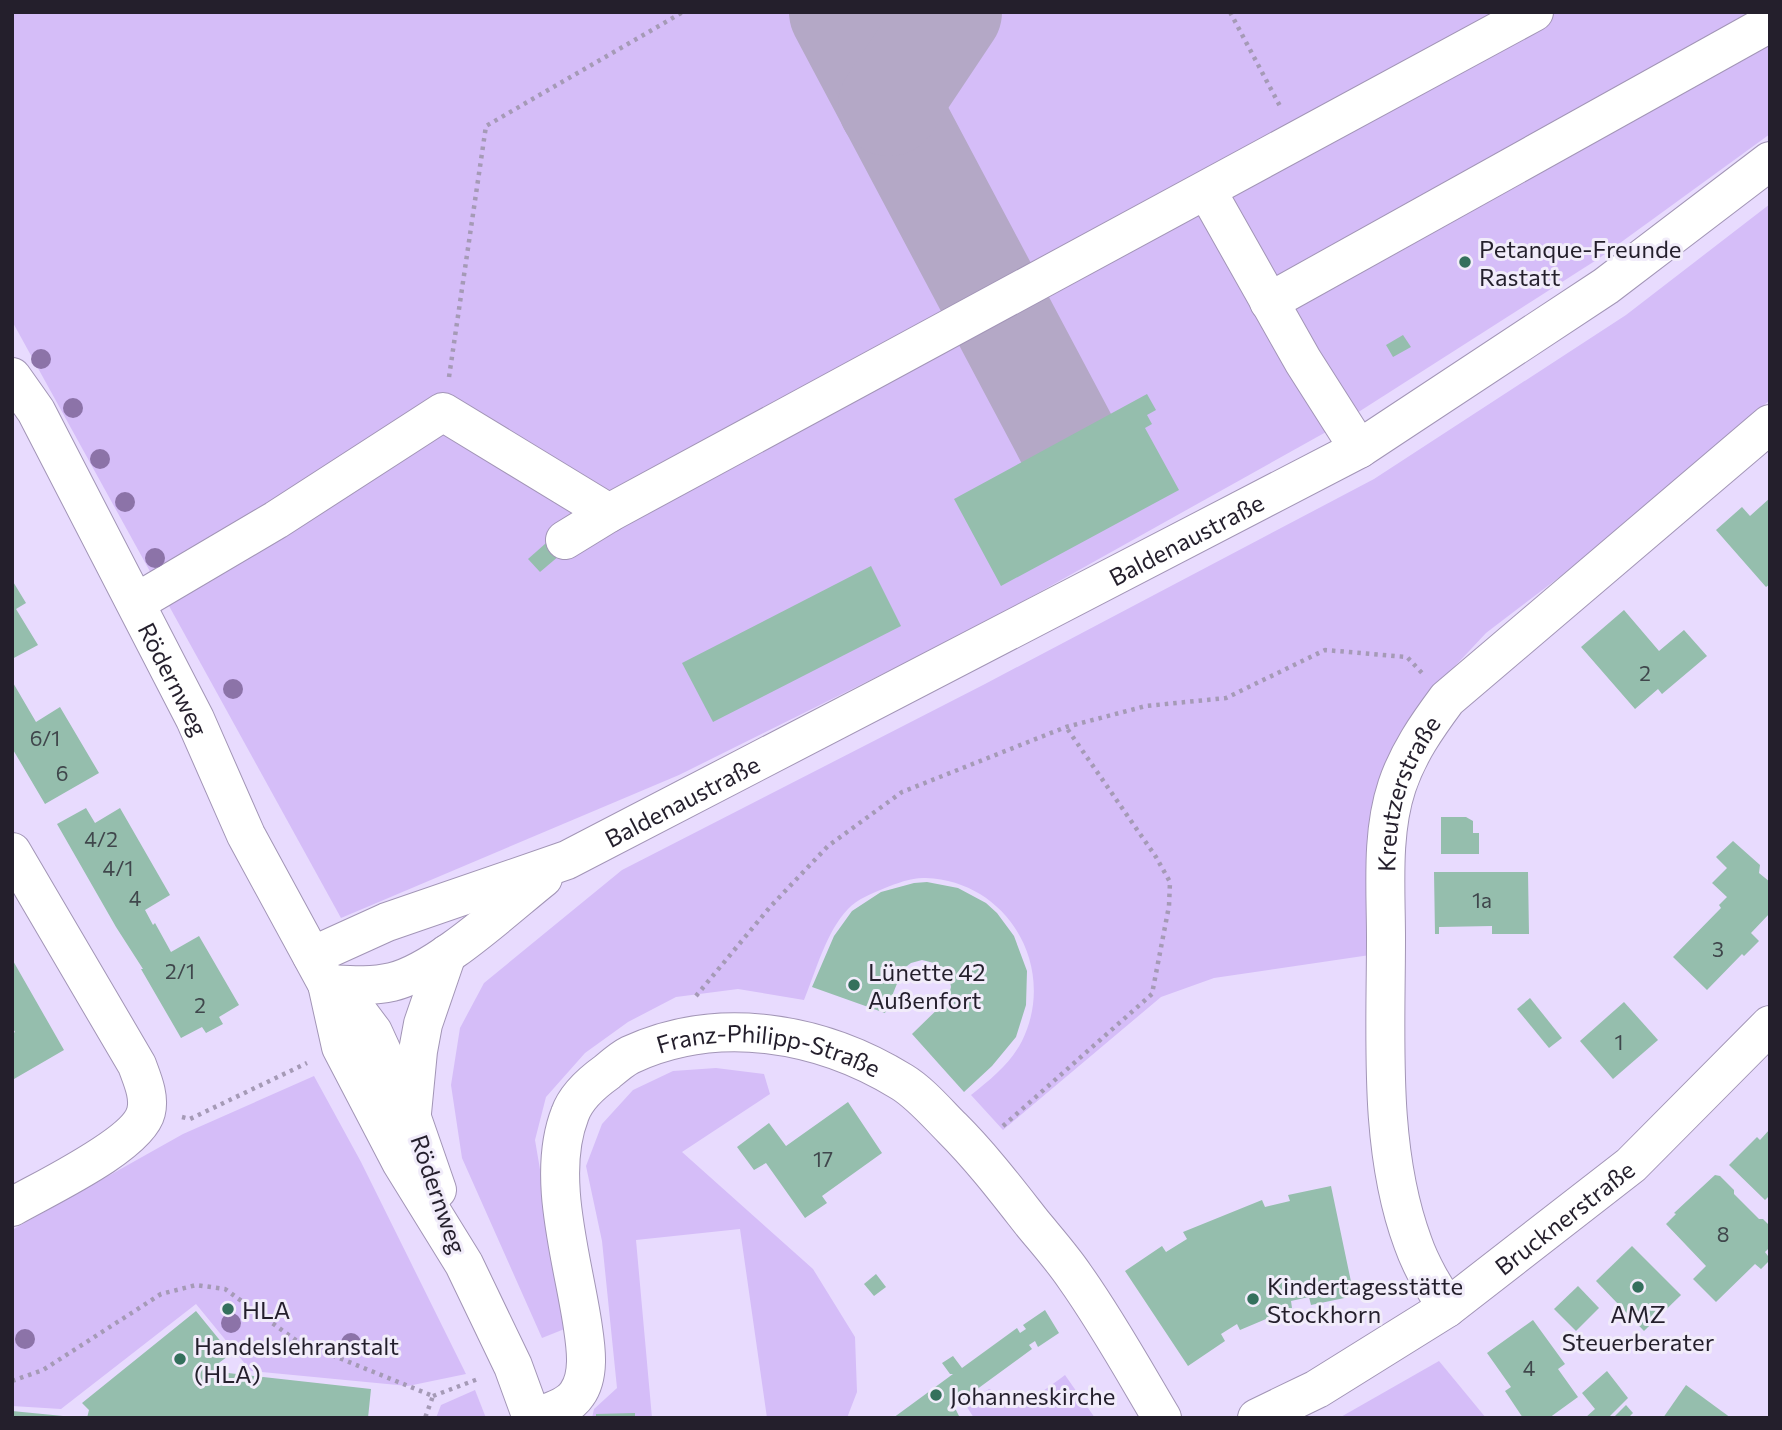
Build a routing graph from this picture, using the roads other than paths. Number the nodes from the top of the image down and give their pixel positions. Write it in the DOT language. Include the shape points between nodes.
graph roads {
  1 [pos="1534,12"];
  2 [pos="1770,23"];
  3 [pos="1770,161"];
  4 [pos="1207,191"];
  5 [pos="1269,302"];
  6 [pos="12,377"];
  7 [pos="1770,425"];
  8 [pos="1359,449"];
  9 [pos="609,513"];
  10 [pos="565,540"];
  11 [pos="136,602"];
  12 [pos="12,852"];
  13 [pos="566,860"];
  14 [pos="447,954"];
  15 [pos="320,970"];
  16 [pos="1770,1025"];
  17 [pos="411,1115"];
  18 [pos="12,1208"];
  19 [pos="464,1264"];
  20 [pos="1447,1308"];
  21 [pos="533,1418"];
  22 [pos="1163,1418"];
  23 [pos="1257,1418"];
  1 -- 4 [label="street"];
  2 -- 5 [label="street"];
  3 -- 8 [label="street, Baldenaustraße" via="1606,286"];
  4 -- 5 [label="street"];
  4 -- 9 [label="street"];
  5 -- 8 [label="street"];
  6 -- 11 [label="street, Rödernweg" via="36,411"];
  7 -- 20 [label="street, Kreutzerstraße" via="1447,699 1409,757 1396,787 1386,858 1386,1063 1394,1166 1412,1242"];
  8 -- 13 [label="street, Baldenaustraße"];
  9 -- 10 [label="street"];
  9 -- 11 [label="street" via="443,412 276,520"];
  11 -- 15 [label="street, Rödernweg" via="246,835"];
  12 -- 18 [label="street" via="137,1065 146,1089 146,1111 139,1128 122,1143"];
  13 -- 14 [label="street, Baldenaustraße"];
  13 -- 15 [label="street, Baldenaustraße" via="387,922"];
  14 -- 15 [label="street, Baldenaustraße" via="416,973 366,986"];
  14 -- 17 [label="street" via="423,1024"];
  15 -- 17 [label="street, Rödernweg" via="373,1032"];
  15 -- 19 [label="street, Rödernweg" via="341,1047 401,1162"];
  16 -- 20 [label="street, Brucknerstraße" via="1631,1165"];
  17 -- 19 [label="street, Rödernweg"];
  19 -- 21 [label="street, Rödernweg"];
  20 -- 23 [label="street, Brucknerstraße" via="1318,1389"];
  21 -- 22 [label="street, Franz-Philipp-Straße" via="567,1404 578,1394 583,1379 586,1350 565,1224 560,1150 570,1112 592,1083 627,1056 695,1034 738,1032 778,1035 816,1045 904,1083 974,1151 1075,1277"];
}
